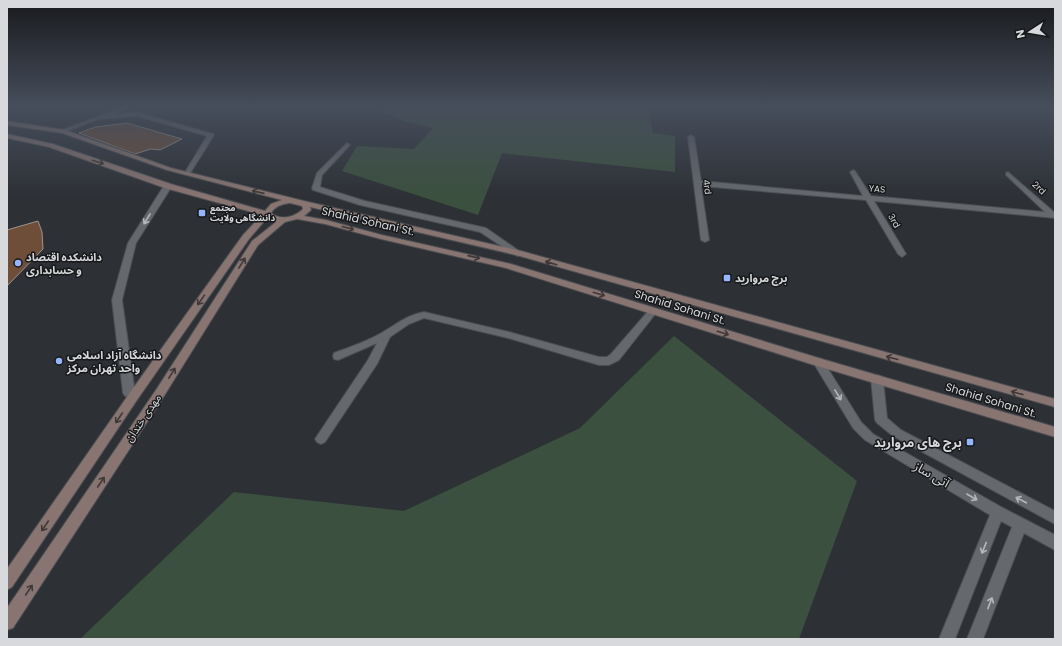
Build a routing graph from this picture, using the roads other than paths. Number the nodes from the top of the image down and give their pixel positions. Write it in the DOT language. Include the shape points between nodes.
graph roads {
  1 [pos="13,137"];
  2 [pos="79,137"];
  3 [pos="210,137"];
  4 [pos="691,137"];
  5 [pos="347,145"];
  6 [pos="853,172"];
  7 [pos="187,174"];
  8 [pos="1008,174"];
  9 [pos="697,183"];
  10 [pos="168,186"];
  11 [pos="869,198"];
  12 [pos="300,202"];
  13 [pos="267,214"];
  14 [pos="1054,215"];
  15 [pos="296,218"];
  16 [pos="283,220"];
  17 [pos="705,240"];
  18 [pos="518,253"];
  19 [pos="902,254"];
  20 [pos="508,266"];
  21 [pos="653,311"];
  22 [pos="386,336"];
  23 [pos="338,356"];
  24 [pos="818,362"];
  25 [pos="876,379"];
  26 [pos="129,393"];
  27 [pos="1055,403"];
  28 [pos="1055,432"];
  29 [pos="321,439"];
  30 [pos="998,512"];
  31 [pos="1055,518"];
  32 [pos="1020,524"];
  33 [pos="1055,543"];
  34 [pos="7,582"];
  35 [pos="7,622"];
  36 [pos="947,639"];
  37 [pos="976,639"];
  1 -- 10 [label="main road, one-way" via="51,145"];
  2 -- 7 [label="main road, Shahid Sohani St."];
  3 -- 7 [label="street"];
  4 -- 9 [label="street, 4rd"];
  5 -- 18 [label="street" via="319,174 316,188 363,203 483,230"];
  6 -- 11 [label="street, 3rd"];
  12 -- 7 [label="main road, Shahid Sohani St., one-way"];
  8 -- 14 [label="street, 2rd"];
  9 -- 11 [label="street, YAS"];
  9 -- 17 [label="street, 4rd"];
  10 -- 13 [label="main road"];
  10 -- 26 [label="street, one-way" via="132,243 117,300"];
  11 -- 14 [label="street, YAS"];
  11 -- 19 [label="street, 3rd"];
  12 -- 13 [label="main road, مهدی خندان" via="284,202 270,208"];
  12 -- 15 [label="main road" via="306,205 307,210"];
  12 -- 18 [label="main road, Shahid Sohani St."];
  13 -- 16 [label="main road" via="272,219"];
  13 -- 34 [label="main road, مهدی خندان, one-way" via="241,243"];
  15 -- 16 [label="main road, Shahid Sohani St."];
  15 -- 20 [label="main road, Shahid Sohani St., one-way" via="326,222"];
  35 -- 16 [label="main road, مهدی خندان, one-way" via="160,393 255,243"];
  18 -- 20 [label="main road"];
  27 -- 18 [label="main road, Shahid Sohani St., one-way"];
  20 -- 21 [label="main road, Shahid Sohani St., one-way"];
  21 -- 22 [label="street" via="609,361 599,361 510,335 424,315 405,322"];
  21 -- 24 [label="main road, Shahid Sohani St., one-way"];
  22 -- 23 [label="street"];
  22 -- 29 [label="street" via="373,361"];
  24 -- 25 [label="main road, Shahid Sohani St."];
  24 -- 30 [label="street, آتی ساز, one-way" via="857,425 870,437"];
  25 -- 28 [label="main road, Shahid Sohani St."];
  31 -- 25 [label="street, آتی ساز, one-way" via="887,426 881,420"];
  30 -- 32 [label="street, آتی ساز"];
  30 -- 36 [label="street, one-way"];
  32 -- 33 [label="street, آتی ساز"];
  37 -- 32 [label="street, one-way"];
}
